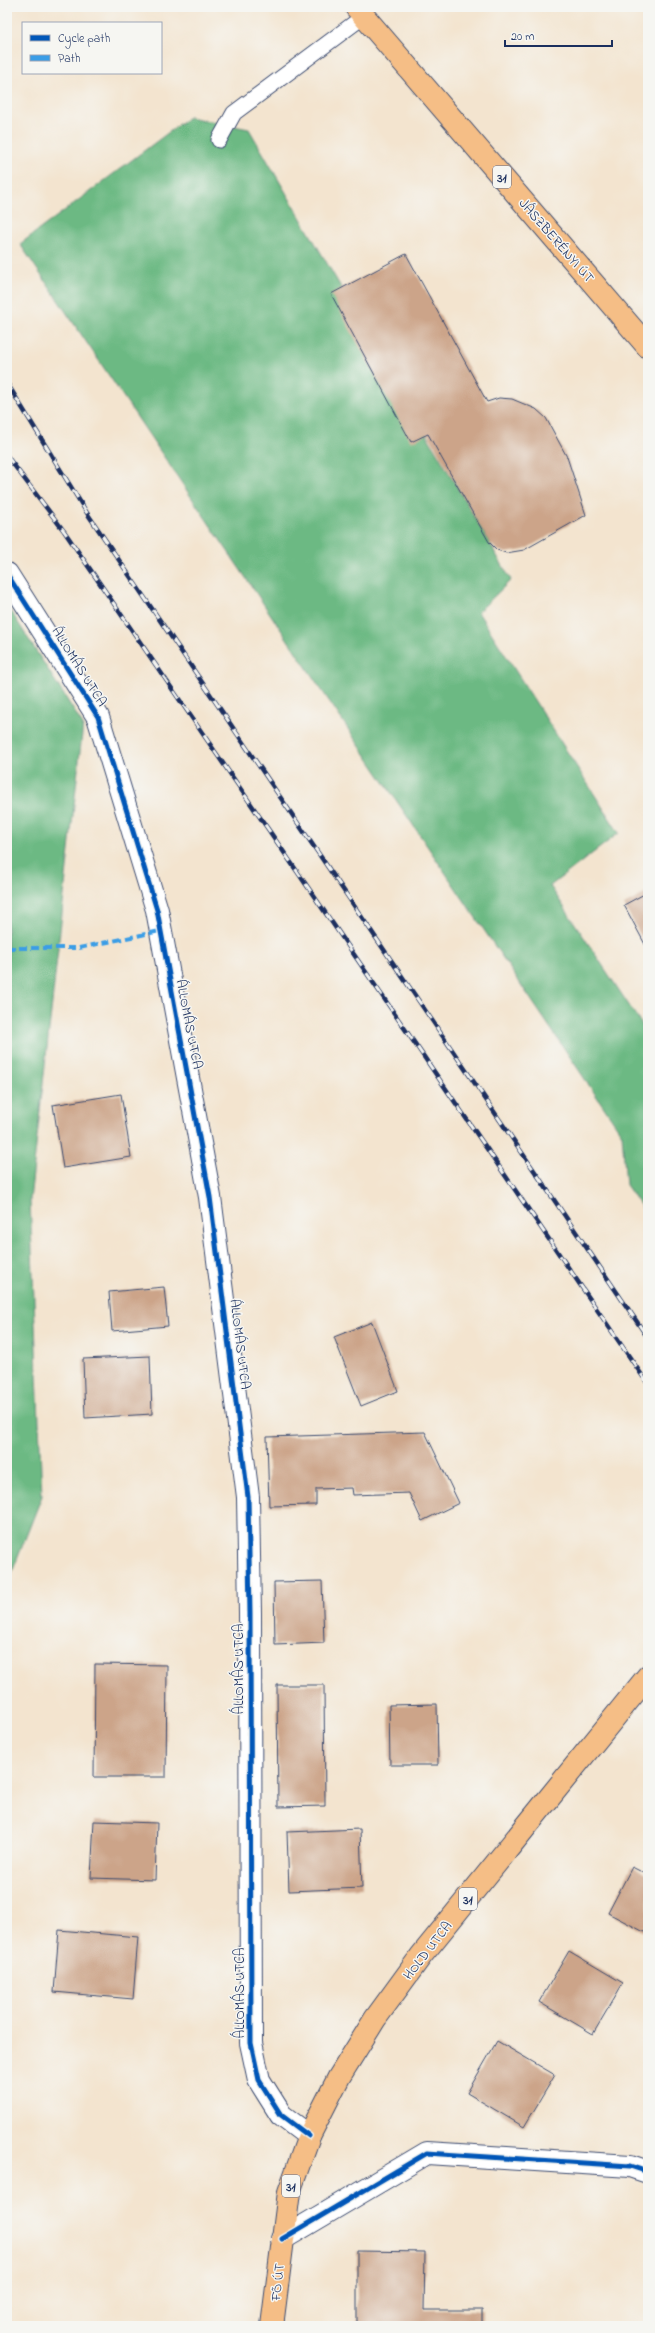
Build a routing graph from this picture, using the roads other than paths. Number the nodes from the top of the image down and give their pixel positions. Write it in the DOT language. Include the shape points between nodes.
graph roads {
  1 [pos="360,12"];
  2 [pos="219,140"];
  3 [pos="648,347"];
  4 [pos="7,574"];
  5 [pos="648,1676"];
  6 [pos="309,2136"];
  7 [pos="648,2172"];
  8 [pos="282,2239"];
  9 [pos="272,2326"];
  1 -- 2 [label="lane" via="234,113"];
  1 -- 3 [label="main road, JÁSZBERÉNYI ÚT / 31"];
  4 -- 6 [label="street, ÁLLOMÁS UTCA" via="98,717 157,910 210,1197 248,1497 251,2043 259,2080 281,2115"];
  5 -- 6 [label="main road, HOLD UTCA / 31" via="421,1956 375,2018 339,2077"];
  6 -- 8 [label="main road, HOLD UTCA / 31" via="289,2192"];
  7 -- 8 [label="street" via="630,2166 427,2153"];
  8 -- 9 [label="main road, FŐ ÚT / 31"];
}
